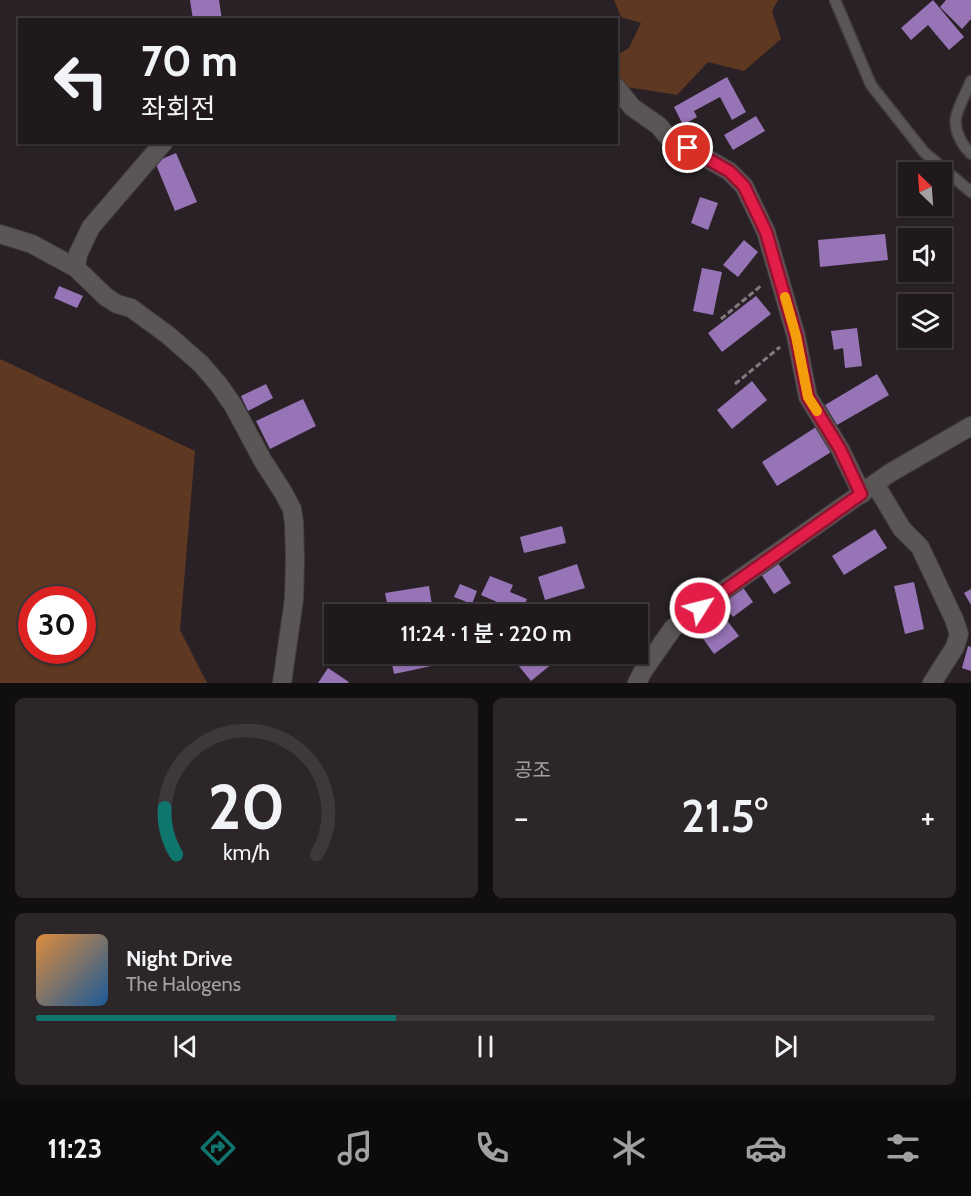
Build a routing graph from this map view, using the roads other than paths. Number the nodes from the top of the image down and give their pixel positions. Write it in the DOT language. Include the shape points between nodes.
graph roads {
  1 [pos="835,0"];
  2 [pos="971,81"];
  3 [pos="618,90"];
  4 [pos="162,144"];
  5 [pos="971,153"];
  6 [pos="971,192"];
  7 [pos="0,234"];
  8 [pos="76,268"];
  9 [pos="971,426"];
  10 [pos="868,489"];
  11 [pos="282,683"];
  12 [pos="637,683"];
  13 [pos="932,683"];
  1 -- 6 [label="lane" via="871,85 924,152"];
  2 -- 5 [label="lane" via="956,118 958,136"];
  3 -- 10 [label="street" via="632,107 668,137 729,171 744,186 766,232 796,336 808,397"];
  4 -- 8 [label="street" via="91,227"];
  7 -- 8 [label="street" via="32,244"];
  8 -- 11 [label="street" via="106,297 131,308 201,364 233,405 283,492 293,516 295,559 294,599"];
  9 -- 10 [label="street"];
  10 -- 12 [label="street" via="673,628"];
  10 -- 13 [label="street" via="920,547 959,634"];
}
